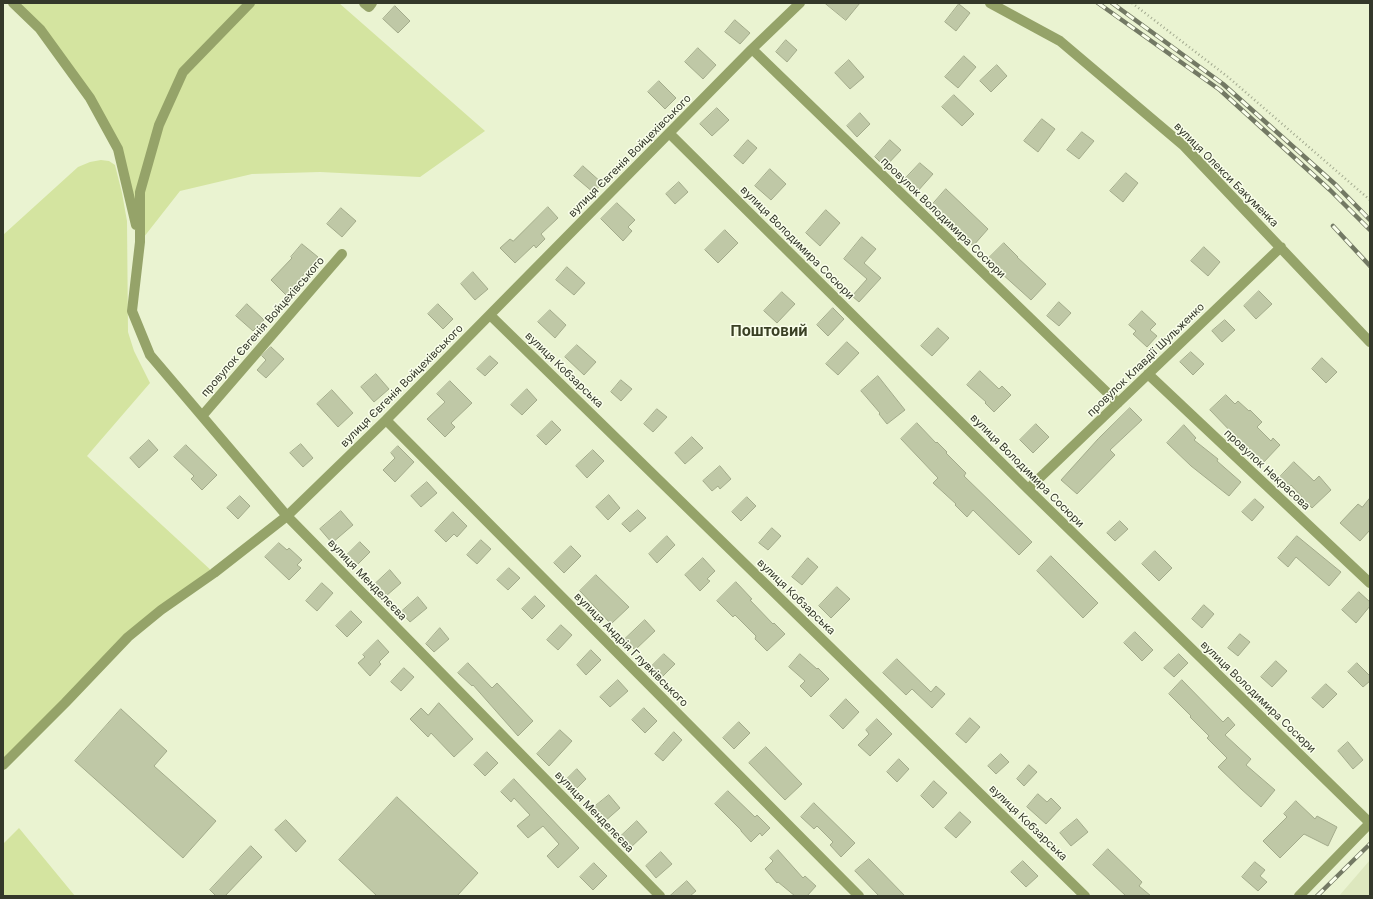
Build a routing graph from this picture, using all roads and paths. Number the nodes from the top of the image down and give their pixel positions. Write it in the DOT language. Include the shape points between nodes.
graph roads {
  1 [pos="13,3"];
  2 [pos="250,3"];
  3 [pos="364,3"];
  4 [pos="372,3"];
  5 [pos="800,3"];
  6 [pos="990,3"];
  7 [pos="1132,3"];
  8 [pos="752,49"];
  9 [pos="669,133"];
  10 [pos="1370,200"];
  11 [pos="140,242"];
  12 [pos="1281,247"];
  13 [pos="342,254"];
  14 [pos="490,315"];
  15 [pos="1370,342"];
  16 [pos="1148,374"];
  17 [pos="1118,403"];
  18 [pos="202,416"];
  19 [pos="386,420"];
  20 [pos="1028,489"];
  21 [pos="288,516"];
  22 [pos="1370,583"];
  23 [pos="3,765"];
  24 [pos="1370,823"];
  25 [pos="660,896"];
  26 [pos="859,896"];
  27 [pos="1085,896"];
  28 [pos="1299,896"];
  1 -- 11 [label="street" via="40,29 85,92 118,149"];
  2 -- 11 [label="street" via="183,72 159,124 140,192"];
  3 -- 4 [label="street" via="369,7"];
  5 -- 8 [label="street, вулиця Євгенія Войцехівського"];
  6 -- 12 [label="street, вулиця Олекси Бакуменка" via="1060,41 1184,146"];
  7 -- 10 [label="path" via="1228,77"];
  8 -- 9 [label="street, вулиця Євгенія Войцехівського"];
  8 -- 17 [label="street, провулок Володимира Сосюри"];
  9 -- 14 [label="street, вулиця Євгенія Войцехівського"];
  9 -- 20 [label="street, вулиця Володимира Сосюри"];
  11 -- 18 [label="street, вулиця Менделєєва" via="132,311 150,355"];
  12 -- 15 [label="street, вулиця Олекси Бакуменка"];
  12 -- 16 [label="street, провулок Клавдії Шульженко"];
  13 -- 18 [label="street, провулок Євгенія Войцехівського"];
  14 -- 19 [label="street, вулиця Євгенія Войцехівського"];
  14 -- 27 [label="street, вулиця Кобзарська"];
  16 -- 17 [label="street, провулок Клавдії Шульженко"];
  16 -- 22 [label="street, провулок Некрасова"];
  17 -- 20 [label="street, провулок Клавдії Шульженко"];
  18 -- 21 [label="street, вулиця Менделєєва"];
  19 -- 21 [label="street, вулиця Євгенія Войцехівського"];
  19 -- 26 [label="street, вулиця Андрія Глувківського"];
  20 -- 24 [label="street, вулиця Володимира Сосюри"];
  21 -- 23 [label="street, вулиця Євгенія Войцехівського" via="128,637"];
  21 -- 25 [label="street, вулиця Менделєєва"];
  24 -- 28 [label="street"];
}
